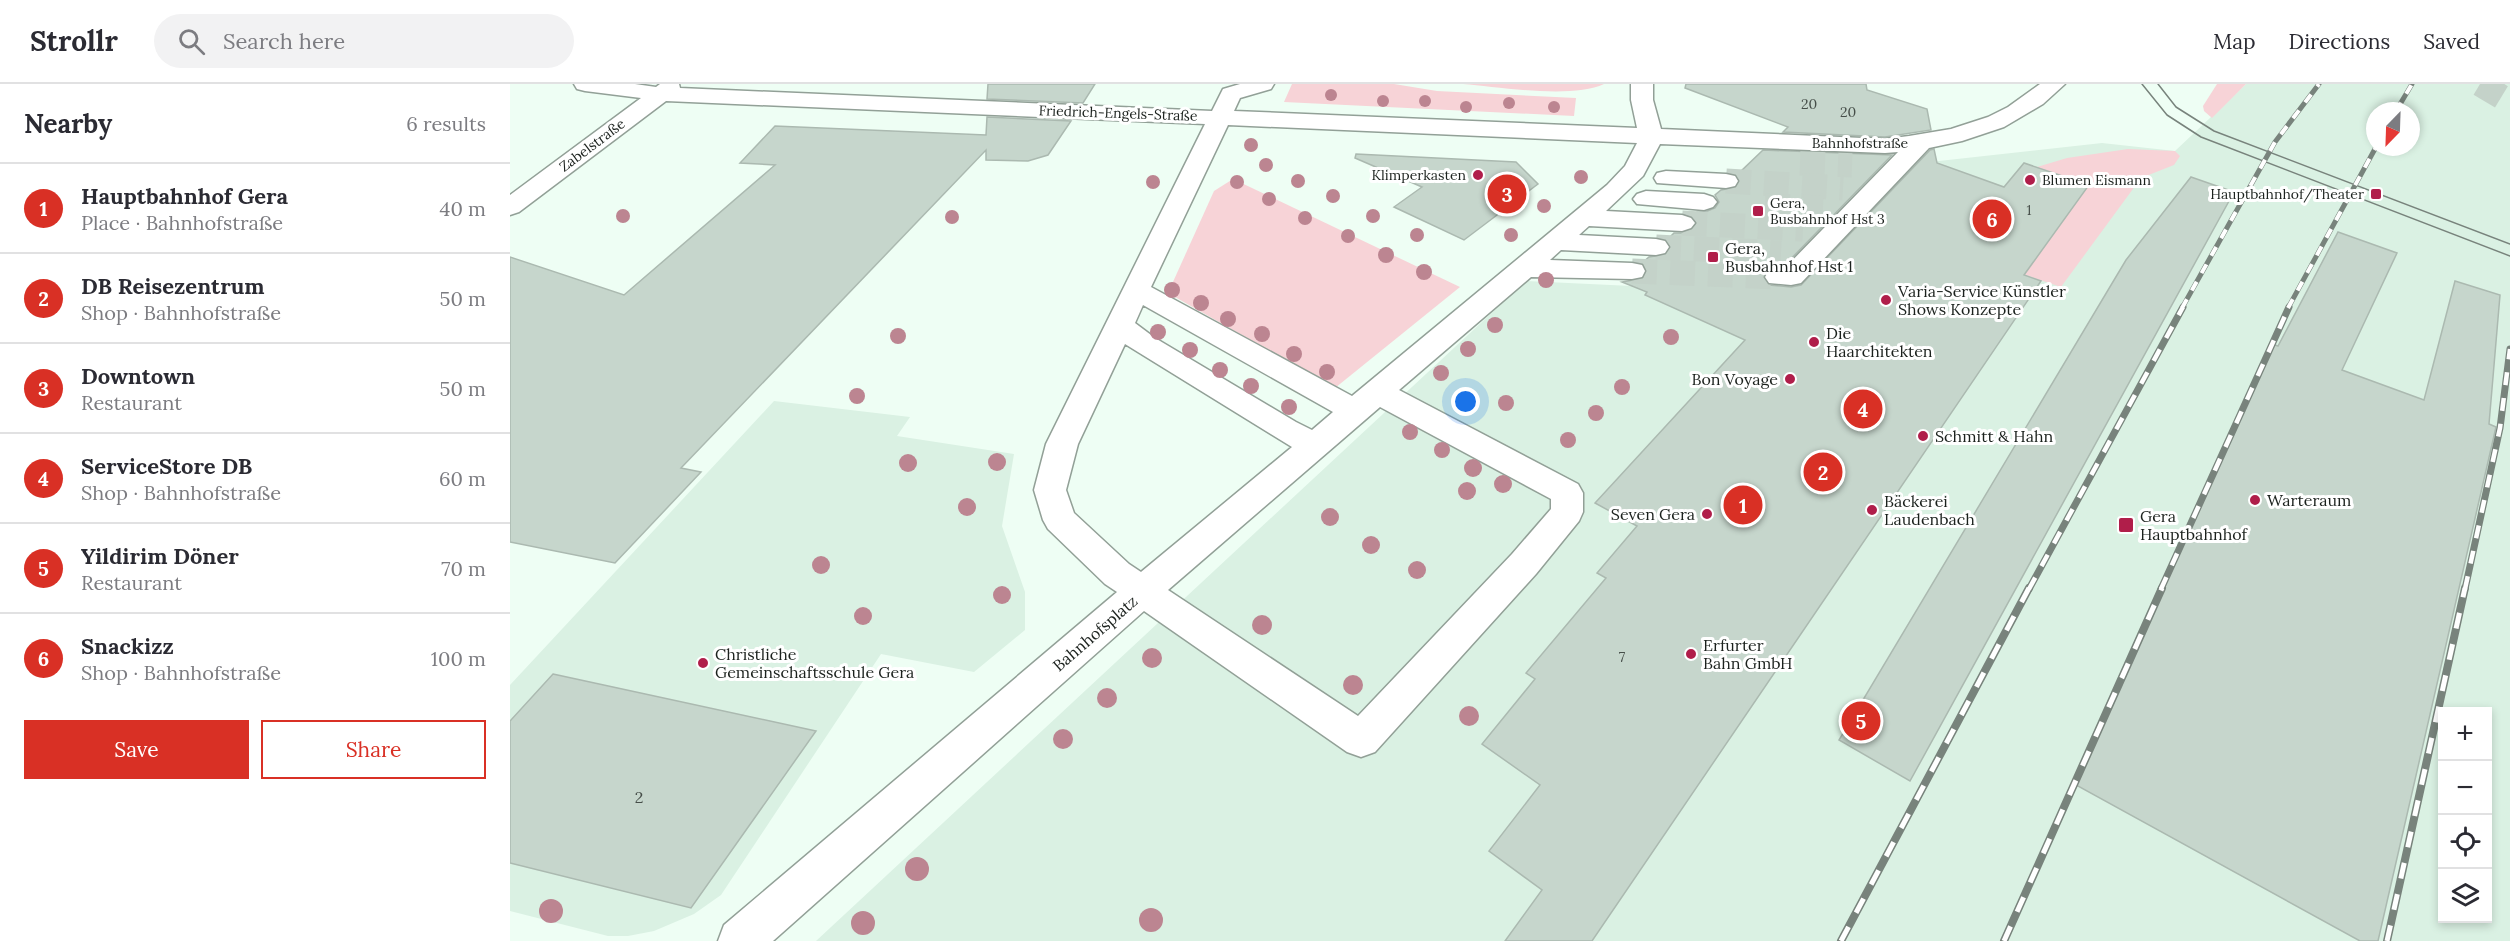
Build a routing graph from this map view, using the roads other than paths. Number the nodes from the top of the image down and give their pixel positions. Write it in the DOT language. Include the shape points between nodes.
graph roads {
  1 [pos="585,84"];
  2 [pos="1263,84"];
  3 [pos="1642,84"];
  4 [pos="2054,84"];
  5 [pos="667,89"];
  6 [pos="1219,117"];
  7 [pos="1920,143"];
  8 [pos="1642,157"];
  9 [pos="1750,161"];
  10 [pos="1896,167"];
  11 [pos="1726,181"];
  12 [pos="1850,187"];
  13 [pos="1608,197"];
  14 [pos="1704,202"];
  15 [pos="510,207"];
  16 [pos="1583,218"];
  17 [pos="1829,220"];
  18 [pos="1682,223"];
  19 [pos="1803,229"];
  20 [pos="1556,242"];
  21 [pos="1656,247"];
  22 [pos="1780,265"];
  23 [pos="1525,268"];
  24 [pos="1632,271"];
  25 [pos="1136,290"];
  26 [pos="1120,326"];
  27 [pos="1366,401"];
  28 [pos="1315,445"];
  29 [pos="1142,591"];
  30 [pos="740,941"];
  1 -- 5 [label="street, Friedrich-Engels-Straße"];
  2 -- 6 [label="street, Bahnhofsplatz" via="1231,94"];
  3 -- 8 [label="street"];
  4 -- 7 [label="street, Bahnhofstraße" via="2023,110 1995,124"];
  5 -- 6 [label="street, Friedrich-Engels-Straße"];
  5 -- 15 [label="street, Zabelstraße"];
  6 -- 8 [label="street, Friedrich-Engels-Straße"];
  6 -- 25 [label="street, Bahnhofsplatz"];
  7 -- 8 [label="street, Bahnhofstraße"];
  7 -- 10 [label="street"];
  8 -- 9 [label="street"];
  8 -- 11 [label="street"];
  8 -- 13 [label="street"];
  10 -- 12 [label="street"];
  10 -- 12 [label="street" via="1874,189"];
  12 -- 17 [label="street"];
  13 -- 14 [label="street"];
  13 -- 16 [label="street"];
  16 -- 18 [label="street"];
  16 -- 20 [label="street"];
  17 -- 19 [label="street"];
  17 -- 22 [label="street" via="1812,254 1791,277"];
  20 -- 21 [label="street"];
  20 -- 23 [label="street"];
  23 -- 24 [label="street"];
  23 -- 27 [label="street"];
  25 -- 26 [label="street, Bahnhofsplatz"];
  25 -- 27 [label="street"];
  26 -- 28 [label="street" via="1155,351"];
  26 -- 29 [label="street, Bahnhofsplatz" via="1062,444 1050,490 1060,520 1117,574"];
  27 -- 28 [label="street"];
  27 -- 29 [label="street" via="1567,493 1567,512 1361,740"];
  28 -- 29 [label="street"];
  29 -- 30 [label="street, Bahnhofsplatz"];
}
